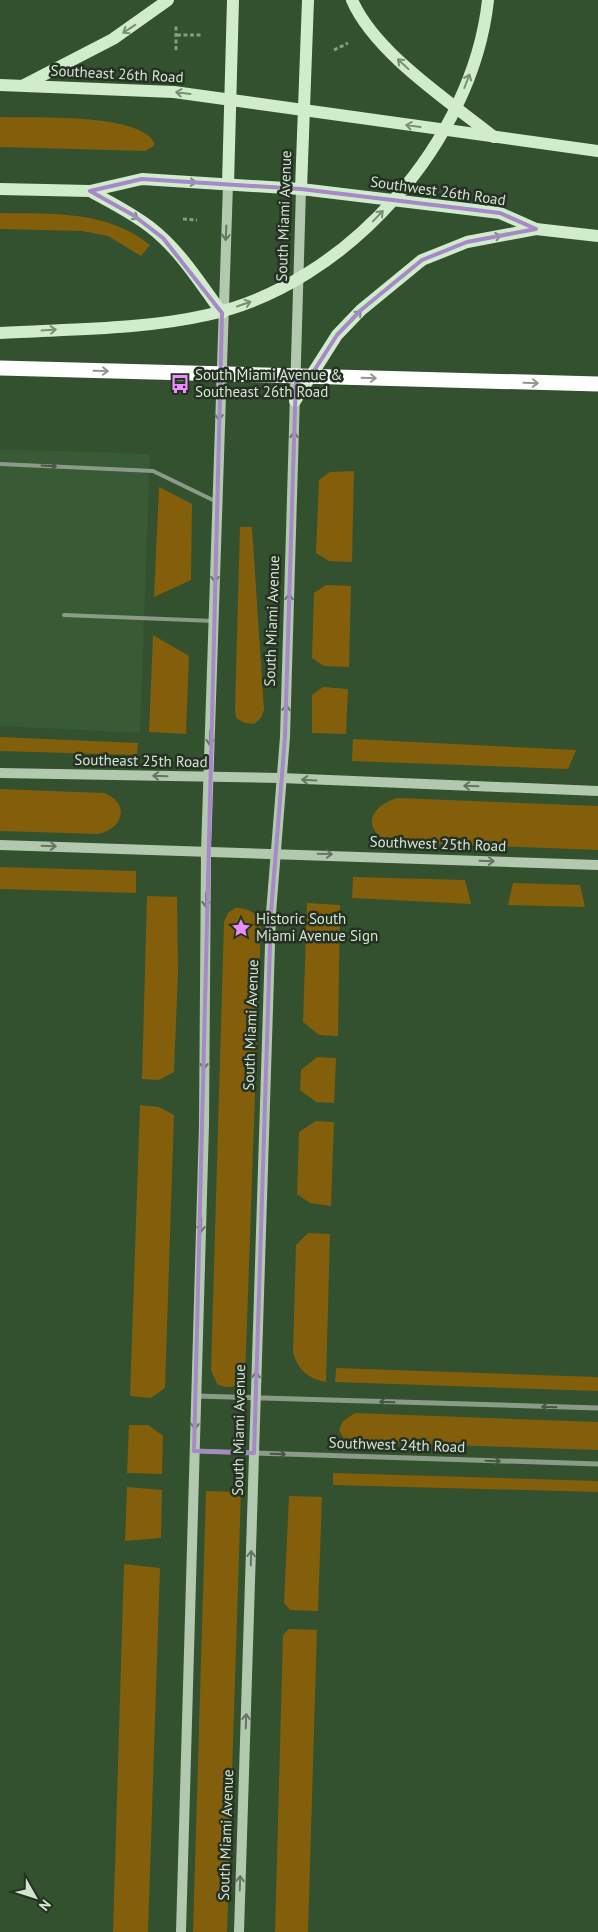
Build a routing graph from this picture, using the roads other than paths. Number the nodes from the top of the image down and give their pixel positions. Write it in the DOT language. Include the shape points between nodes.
graph roads {
  1 [pos="168,0"];
  2 [pos="233,0"];
  3 [pos="308,0"];
  4 [pos="352,0"];
  5 [pos="488,0"];
  6 [pos="0,85"];
  7 [pos="22,86"];
  8 [pos="232,100"];
  9 [pos="304,110"];
  10 [pos="496,138"];
  11 [pos="598,151"];
  12 [pos="228,184"];
  13 [pos="0,189"];
  14 [pos="301,189"];
  15 [pos="90,191"];
  16 [pos="536,229"];
  17 [pos="598,236"];
  18 [pos="222,313"];
  19 [pos="0,333"];
  20 [pos="0,368"];
  21 [pos="598,384"];
  22 [pos="295,401"];
  23 [pos="0,464"];
  24 [pos="217,502"];
  25 [pos="64,615"];
  26 [pos="214,621"];
  27 [pos="0,773"];
  28 [pos="209,778"];
  29 [pos="281,778"];
  30 [pos="598,791"];
  31 [pos="0,845"];
  32 [pos="206,851"];
  33 [pos="276,853"];
  34 [pos="598,865"];
  35 [pos="196,1396"];
  36 [pos="256,1398"];
  37 [pos="598,1408"];
  38 [pos="194,1450"];
  39 [pos="254,1453"];
  40 [pos="598,1464"];
  41 [pos="181,1932"];
  42 [pos="239,1932"];
  1 -- 7 [label="main road, one-way" via="113,39"];
  2 -- 8 [label="main road" via="230,38"];
  3 -- 9 [label="main road, South Miami Avenue"];
  10 -- 4 [label="main road, one-way" via="405,66 369,27"];
  19 -- 5 [label="main road, one-way, bridge" via="178,321 266,296 310,272 355,239 375,219 431,150 464,88 478,49"];
  6 -- 7 [label="main road, Southeast 26th Road"];
  8 -- 7 [label="main road, Southeast 26th Road, one-way" via="174,92"];
  8 -- 9 [label="main road, Southeast 26th Road"];
  8 -- 12 [label="main road"];
  10 -- 9 [label="main road, one-way"];
  9 -- 14 [label="main road, South Miami Avenue"];
  10 -- 11 [label="main road"];
  12 -- 14 [label="main road, Southwest 26th Road"];
  15 -- 12 [label="main road, one-way" via="142,179"];
  12 -- 18 [label="main road, one-way"];
  13 -- 15 [label="main road"];
  14 -- 16 [label="main road, Southwest 26th Road" via="500,213"];
  14 -- 22 [label="main road, South Miami Avenue"];
  15 -- 18 [label="main road, one-way" via="133,215 164,238"];
  16 -- 17 [label="main road, Southwest 26th Road"];
  22 -- 16 [label="main road, one-way" via="337,335 361,310 422,260 467,242"];
  18 -- 24 [label="main road, one-way"];
  20 -- 21 [label="highway, one-way, bridge"];
  29 -- 22 [label="main road, South Miami Avenue, one-way" via="289,650"];
  23 -- 24 [label="lane, one-way" via="154,471"];
  24 -- 26 [label="main road, one-way"];
  25 -- 26 [label="lane"];
  26 -- 28 [label="main road, one-way"];
  28 -- 27 [label="main road, Southeast 25th Road, one-way"];
  28 -- 29 [label="main road, Southeast 25th Road"];
  28 -- 32 [label="main road"];
  30 -- 29 [label="main road, one-way"];
  29 -- 33 [label="main road, South Miami Avenue"];
  31 -- 32 [label="main road, one-way"];
  32 -- 33 [label="main road"];
  32 -- 35 [label="main road, one-way" via="204,1125"];
  33 -- 34 [label="main road, Southwest 25th Road, one-way"];
  36 -- 33 [label="main road, South Miami Avenue, one-way" via="271,913"];
  35 -- 36 [label="street"];
  35 -- 38 [label="main road, one-way"];
  37 -- 36 [label="street, one-way"];
  36 -- 39 [label="main road, South Miami Avenue"];
  38 -- 39 [label="street, Southwest 24th Road"];
  38 -- 41 [label="main road"];
  39 -- 40 [label="street, Southwest 24th Road, one-way"];
  42 -- 39 [label="main road, South Miami Avenue, one-way"];
}
